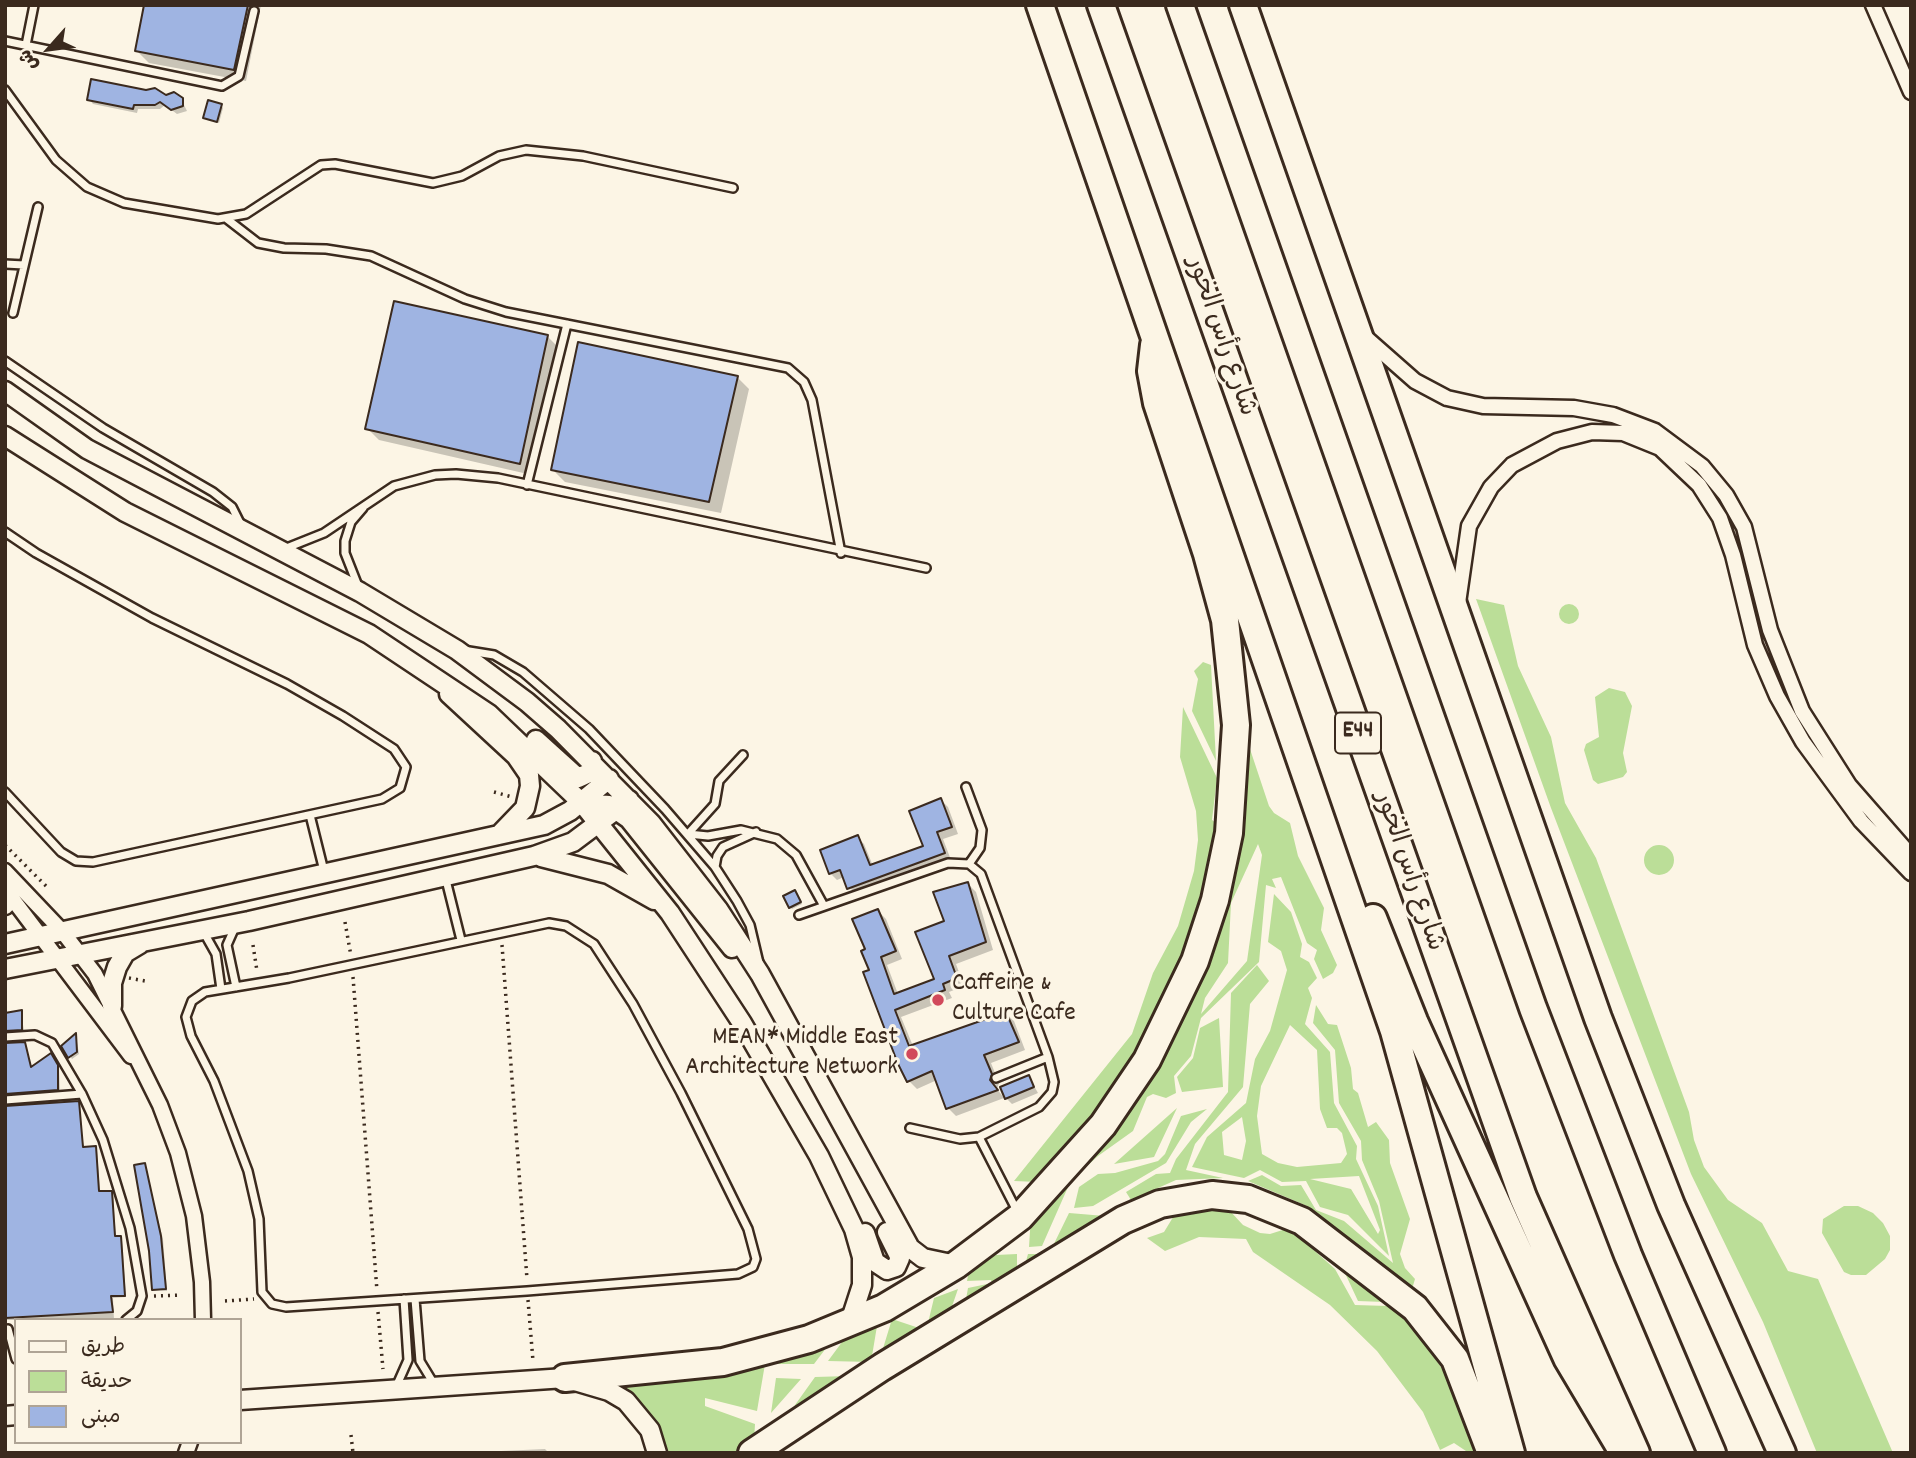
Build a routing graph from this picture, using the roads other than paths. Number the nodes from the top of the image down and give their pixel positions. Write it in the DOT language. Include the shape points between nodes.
graph roads {
  1 [pos="34,5"];
  2 [pos="1040,5"];
  3 [pos="1101,5"];
  4 [pos="1180,5"];
  5 [pos="1243,5"];
  6 [pos="1873,5"];
  7 [pos="254,11"];
  8 [pos="5,41"];
  9 [pos="26,45"];
  10 [pos="5,90"];
  11 [pos="1911,92"];
  12 [pos="733,188"];
  13 [pos="38,207"];
  14 [pos="227,219"];
  15 [pos="5,264"];
  16 [pos="24,265"];
  17 [pos="13,313"];
  18 [pos="567,324"];
  19 [pos="1357,330"];
  20 [pos="1155,333"];
  21 [pos="5,361"];
  22 [pos="5,391"];
  23 [pos="5,436"];
  24 [pos="527,485"];
  25 [pos="373,497"];
  26 [pos="5,532"];
  27 [pos="244,532"];
  28 [pos="280,550"];
  29 [pos="841,553"];
  30 [pos="926,569"];
  31 [pos="360,592"];
  32 [pos="1457,618"];
  33 [pos="369,634"];
  34 [pos="457,650"];
  35 [pos="440,680"];
  36 [pos="743,755"];
  37 [pos="592,761"];
  38 [pos="609,779"];
  39 [pos="966,787"];
  40 [pos="5,792"];
  41 [pos="582,803"];
  42 [pos="1318,808"];
  43 [pos="625,810"];
  44 [pos="310,815"];
  45 [pos="605,829"];
  46 [pos="756,832"];
  47 [pos="688,834"];
  48 [pos="499,835"];
  49 [pos="534,856"];
  50 [pos="1911,856"];
  51 [pos="969,864"];
  52 [pos="715,867"];
  53 [pos="5,871"];
  54 [pos="324,872"];
  55 [pos="1911,873"];
  56 [pos="445,876"];
  57 [pos="6,896"];
  58 [pos="824,906"];
  59 [pos="670,913"];
  60 [pos="799,915"];
  61 [pos="238,924"];
  62 [pos="202,930"];
  63 [pos="62,931"];
  64 [pos="40,936"];
  65 [pos="145,940"];
  66 [pos="461,940"];
  67 [pos="5,944"];
  68 [pos="80,954"];
  69 [pos="57,958"];
  70 [pos="5,969"];
  71 [pos="760,974"];
  72 [pos="236,987"];
  73 [pos="221,989"];
  74 [pos="112,1006"];
  75 [pos="5,1037"];
  76 [pos="1048,1057"];
  77 [pos="139,1061"];
  78 [pos="996,1078"];
  79 [pos="82,1094"];
  80 [pos="5,1100"];
  81 [pos="911,1128"];
  82 [pos="979,1137"];
  83 [pos="873,1182"];
  84 [pos="835,1189"];
  85 [pos="1020,1217"];
  86 [pos="957,1265"];
  87 [pos="404,1299"];
  88 [pos="415,1299"];
  89 [pos="129,1318"];
  90 [pos="203,1318"];
  91 [pos="850,1322"];
  92 [pos="10,1329"];
  93 [pos="14,1349"];
  94 [pos="565,1378"];
  95 [pos="436,1387"];
  96 [pos="394,1390"];
  97 [pos="243,1399"];
  98 [pos="656,1453"];
  99 [pos="752,1453"];
  100 [pos="1491,1453"];
  101 [pos="1511,1453"];
  102 [pos="1625,1453"];
  103 [pos="1636,1453"];
  104 [pos="1712,1453"];
  105 [pos="1782,1453"];
  1 -- 9 [label="lane"];
  2 -- 20 [label="highway"];
  3 -- 103 [label="highway, شارع رأس الخور / E44" via="1523,1197"];
  4 -- 104 [label="highway" via="1533,1009 1628,1255"];
  5 -- 19 [label="highway"];
  6 -- 11 [label="street"];
  7 -- 9 [label="lane" via="239,76 222,86"];
  8 -- 9 [label="lane"];
  10 -- 14 [label="lane" via="56,160 87,187 124,203"];
  12 -- 14 [label="lane" via="606,160 526,150 433,183 321,165 246,214"];
  13 -- 16 [label="lane"];
  14 -- 18 [label="lane" via="247,237 271,247 371,256 485,307"];
  15 -- 16 [label="lane"];
  16 -- 17 [label="lane"];
  18 -- 24 [label="lane"];
  18 -- 29 [label="lane" via="777,364 797,375 812,400"];
  19 -- 32 [label="highway"];
  19 -- 50 [label="street" via="1415,381 1447,398 1483,406 1574,408 1613,415 1655,431 1702,466 1744,527 1779,658 1802,711 1849,785"];
  20 -- 42 [label="highway"];
  20 -- 85 [label="highway" via="1153,388 1217,587 1231,654 1236,725 1229,833 1206,931 1147,1060 1103,1125"];
  21 -- 27 [label="lane" via="103,428 223,499"];
  22 -- 27 [label="street" via="88,449"];
  23 -- 33 [label="street" via="125,512"];
  24 -- 25 [label="lane" via="476,475 435,475"];
  24 -- 29 [label="lane"];
  25 -- 28 [label="lane" via="324,533"];
  25 -- 31 [label="lane" via="351,522 345,541"];
  26 -- 44 [label="lane" via="152,618 287,684 402,757 405,778 392,795"];
  27 -- 28 [label="street"];
  28 -- 31 [label="street"];
  29 -- 30 [label="lane"];
  31 -- 34 [label="street"];
  32 -- 55 [label="street" via="1469,526 1491,487 1513,465 1556,440 1592,432 1623,433 1660,448 1699,485 1720,518 1755,645 1803,742 1861,821"];
  32 -- 105 [label="highway" via="1634,1112 1710,1297"];
  33 -- 35 [label="street"];
  33 -- 37 [label="street" via="397,641 457,677 505,713 574,776 587,776"];
  34 -- 37 [label="street" via="527,702"];
  34 -- 47 [label="lane" via="494,655 523,672 589,729"];
  35 -- 41 [label="street" via="489,714"];
  35 -- 48 [label="street" via="458,705 516,756 529,775 525,808"];
  36 -- 47 [label="lane" via="719,782 715,804"];
  37 -- 38 [label="street"];
  38 -- 41 [label="street"];
  38 -- 43 [label="street"];
  39 -- 51 [label="lane" via="982,830 980,848"];
  40 -- 44 [label="lane" via="61,852 85,862"];
  41 -- 43 [label="street" via="600,802"];
  41 -- 45 [label="street"];
  41 -- 48 [label="street" via="544,825"];
  42 -- 101 [label="highway" via="1405,1068"];
  42 -- 102 [label="highway" via="1349,853 1414,1021 1567,1358"];
  43 -- 45 [label="street"];
  43 -- 71 [label="street" via="732,948"];
  44 -- 54 [label="lane"];
  45 -- 49 [label="street"];
  45 -- 59 [label="street"];
  46 -- 47 [label="lane"];
  46 -- 52 [label="lane" via="723,847"];
  46 -- 58 [label="lane" via="776,839 796,855"];
  47 -- 52 [label="lane"];
  48 -- 54 [label="street"];
  49 -- 56 [label="street"];
  49 -- 59 [label="street" via="608,874"];
  51 -- 58 [label="lane" via="948,863"];
  51 -- 76 [label="lane" via="985,882"];
  52 -- 71 [label="lane" via="750,925"];
  53 -- 63 [label="street"];
  54 -- 63 [label="street"];
  56 -- 61 [label="street"];
  56 -- 66 [label="lane"];
  57 -- 64 [label="street"];
  58 -- 60 [label="lane"];
  59 -- 84 [label="street" via="782,1089"];
  61 -- 62 [label="street"];
  61 -- 72 [label="lane" via="228,945"];
  62 -- 65 [label="street"];
  62 -- 73 [label="lane" via="216,954"];
  63 -- 64 [label="street"];
  63 -- 68 [label="street"];
  64 -- 67 [label="street"];
  64 -- 69 [label="street"];
  65 -- 68 [label="street"];
  65 -- 74 [label="street" via="125,953 117,967"];
  66 -- 72 [label="lane"];
  66 -- 88 [label="lane" via="549,923 566,926 594,944 681,1093 748,1229 756,1259 746,1273 738,1274"];
  68 -- 69 [label="street"];
  68 -- 74 [label="street"];
  69 -- 70 [label="street"];
  69 -- 77 [label="street"];
  71 -- 83 [label="street"];
  72 -- 73 [label="lane"];
  73 -- 87 [label="lane" via="192,1001 187,1026 234,1127 248,1171 259,1219 261,1285 266,1298 286,1307"];
  74 -- 77 [label="street"];
  75 -- 79 [label="lane" via="35,1035 52,1043"];
  76 -- 78 [label="lane"];
  76 -- 82 [label="lane" via="1054,1082 1047,1101"];
  77 -- 90 [label="street" via="187,1183 199,1249"];
  79 -- 80 [label="lane"];
  79 -- 89 [label="lane" via="119,1185 142,1296"];
  81 -- 82 [label="lane" via="960,1139"];
  82 -- 85 [label="lane"];
  83 -- 84 [label="street" via="873,1202 900,1258 896,1267 887,1270 875,1262 848,1197"];
  83 -- 86 [label="street" via="910,1248 923,1258"];
  84 -- 91 [label="street" via="862,1257 862,1285"];
  85 -- 86 [label="highway"];
  86 -- 91 [label="highway" via="884,1308"];
  87 -- 88 [label="lane"];
  87 -- 96 [label="lane" via="408,1360"];
  88 -- 95 [label="lane" via="421,1361"];
  91 -- 94 [label="highway" via="723,1362"];
  92 -- 93 [label="lane"];
  94 -- 95 [label="street"];
  94 -- 98 [label="street" via="626,1401 650,1430"];
  95 -- 96 [label="street"];
  96 -- 97 [label="street"];
  99 -- 100 [label="highway" via="1123,1220 1160,1204 1212,1195 1257,1202 1302,1221 1415,1308 1455,1359"];
}
